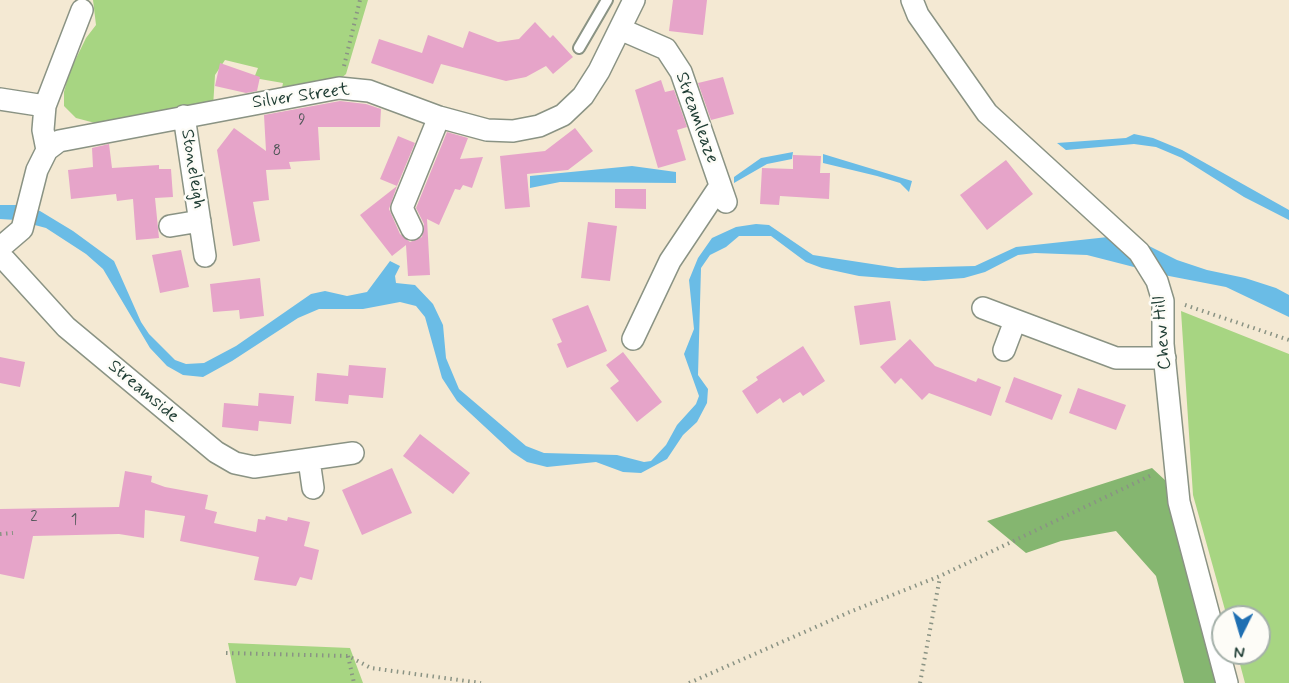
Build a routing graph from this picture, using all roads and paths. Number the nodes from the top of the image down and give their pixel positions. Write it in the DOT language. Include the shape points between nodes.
graph roads {
  1 [pos="360,0"];
  2 [pos="607,0"];
  3 [pos="634,0"];
  4 [pos="912,0"];
  5 [pos="82,10"];
  6 [pos="620,29"];
  7 [pos="579,48"];
  8 [pos="339,88"];
  9 [pos="0,99"];
  10 [pos="45,106"];
  11 [pos="184,116"];
  12 [pos="439,117"];
  13 [pos="47,150"];
  14 [pos="200,221"];
  15 [pos="170,226"];
  16 [pos="412,229"];
  17 [pos="2,255"];
  18 [pos="206,256"];
  19 [pos="1163,307"];
  20 [pos="984,308"];
  21 [pos="1015,321"];
  22 [pos="633,339"];
  23 [pos="1289,340"];
  24 [pos="1004,350"];
  25 [pos="1165,358"];
  26 [pos="352,453"];
  27 [pos="309,460"];
  28 [pos="1175,469"];
  29 [pos="313,488"];
  30 [pos="13,533"];
  31 [pos="0,534"];
  32 [pos="940,576"];
  33 [pos="226,652"];
  34 [pos="348,656"];
  35 [pos="354,683"];
  36 [pos="481,683"];
  37 [pos="689,683"];
  38 [pos="921,683"];
  39 [pos="1227,683"];
  1 -- 8 [label="path"];
  2 -- 7 [label="lane"];
  3 -- 6 [label="street, Silver Street"];
  4 -- 19 [label="street, Chew Hill" via="918,15 987,113 1138,252 1158,281"];
  5 -- 10 [label="street"];
  6 -- 12 [label="street, Silver Street" via="594,80 563,115 539,126 513,131 487,130"];
  6 -- 22 [label="street, Streamleaze" via="666,49 676,65 723,194 670,261"];
  8 -- 11 [label="street, Silver Street"];
  8 -- 12 [label="street, Silver Street" via="369,91"];
  9 -- 10 [label="street"];
  10 -- 13 [label="street" via="43,130"];
  11 -- 13 [label="street, Silver Street" via="59,141"];
  11 -- 14 [label="street, Stoneleigh"];
  12 -- 16 [label="street" via="402,208"];
  13 -- 17 [label="street" via="37,170 22,229"];
  14 -- 15 [label="street, Stoneleigh"];
  14 -- 18 [label="street, Stoneleigh"];
  17 -- 27 [label="street, Streamside" via="66,327 216,452 235,463 254,467"];
  19 -- 23 [label="path" via="1182,304"];
  19 -- 25 [label="street, Chew Hill"];
  20 -- 21 [label="street"];
  21 -- 24 [label="street"];
  21 -- 25 [label="street" via="1116,358"];
  25 -- 28 [label="street, Chew Hill"];
  26 -- 27 [label="street, Streamside"];
  27 -- 29 [label="street"];
  28 -- 32 [label="path" via="1158,472"];
  28 -- 39 [label="street, Chew Hill" via="1179,502"];
  30 -- 31 [label="path"];
  32 -- 37 [label="path"];
  32 -- 38 [label="path"];
  33 -- 34 [label="path"];
  34 -- 35 [label="path"];
  34 -- 36 [label="path" via="371,668"];
}
